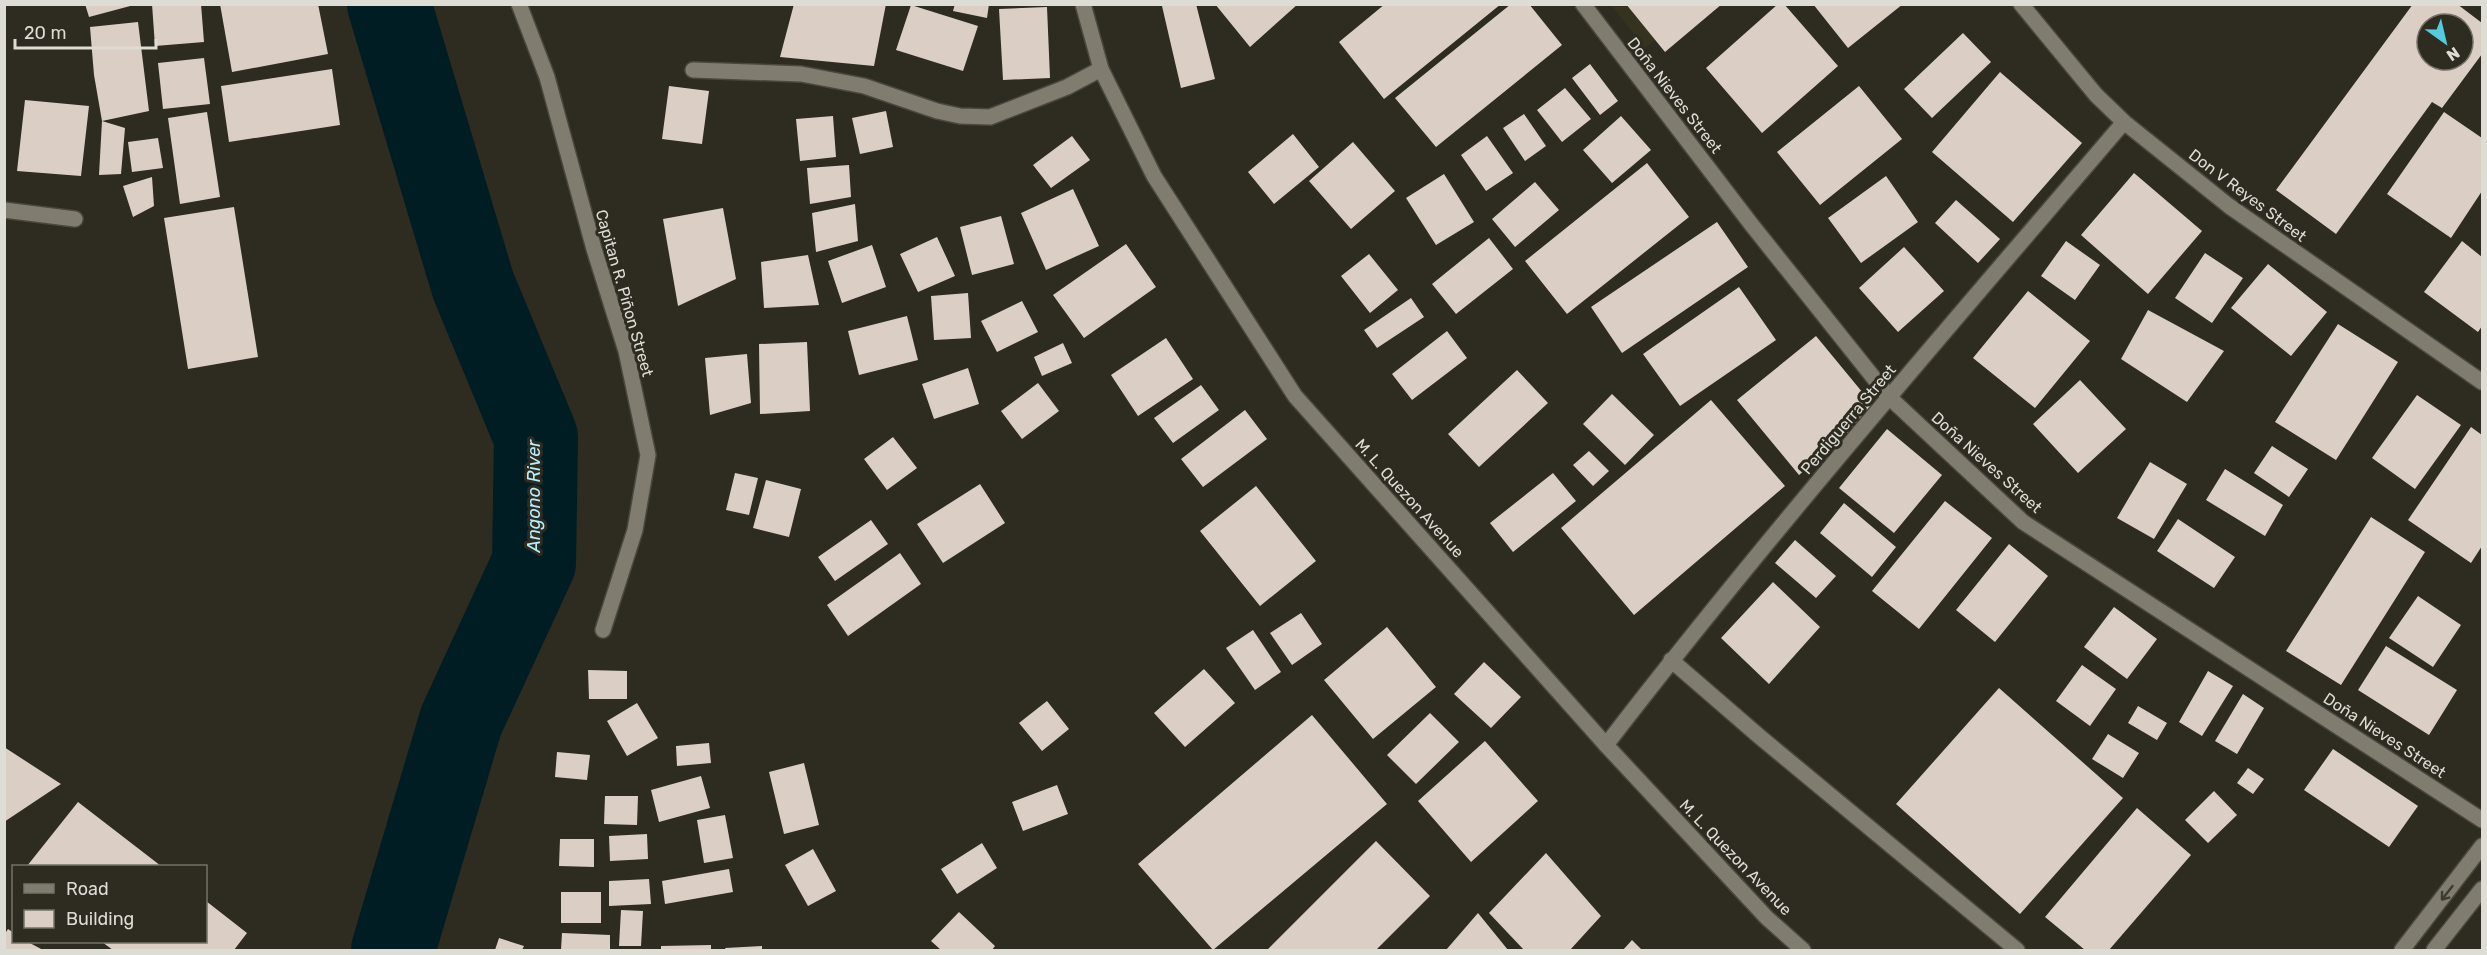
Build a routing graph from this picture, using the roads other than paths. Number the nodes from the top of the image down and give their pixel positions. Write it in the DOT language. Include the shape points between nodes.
graph roads {
  1 [pos="519,4"];
  2 [pos="1083,4"];
  3 [pos="1582,4"];
  4 [pos="2021,4"];
  5 [pos="1101,69"];
  6 [pos="693,70"];
  7 [pos="2124,122"];
  8 [pos="4,210"];
  9 [pos="75,219"];
  10 [pos="2482,382"];
  11 [pos="1889,397"];
  12 [pos="603,630"];
  13 [pos="1671,660"];
  14 [pos="1606,745"];
  15 [pos="2482,820"];
  16 [pos="2482,846"];
  17 [pos="2482,889"];
  18 [pos="1803,951"];
  19 [pos="2017,951"];
  20 [pos="2402,951"];
  21 [pos="2434,951"];
  1 -- 12 [label="street, Capitan R. Piñon Street" via="547,78 626,351 648,455 635,530"];
  2 -- 5 [label="street, M. L. Quezon Avenue"];
  3 -- 11 [label="street, Doña Nieves Street"];
  4 -- 7 [label="street, Don V Reyes Street" via="2096,95"];
  5 -- 6 [label="street" via="1067,87 990,117 960,116 864,86 801,75"];
  5 -- 14 [label="street, M. L. Quezon Avenue" via="1154,176 1295,396"];
  7 -- 10 [label="street, Don V Reyes Street" via="2229,206"];
  7 -- 11 [label="street, Perdiguerra Street"];
  8 -- 9 [label="street"];
  11 -- 13 [label="street, Perdiguerra Street"];
  11 -- 15 [label="street, Doña Nieves Street" via="2023,522"];
  13 -- 14 [label="street, Perdiguerra Street"];
  13 -- 19 [label="street"];
  14 -- 18 [label="street, M. L. Quezon Avenue" via="1767,918"];
  16 -- 20 [label="street, one-way"];
  17 -- 21 [label="street"];
}
